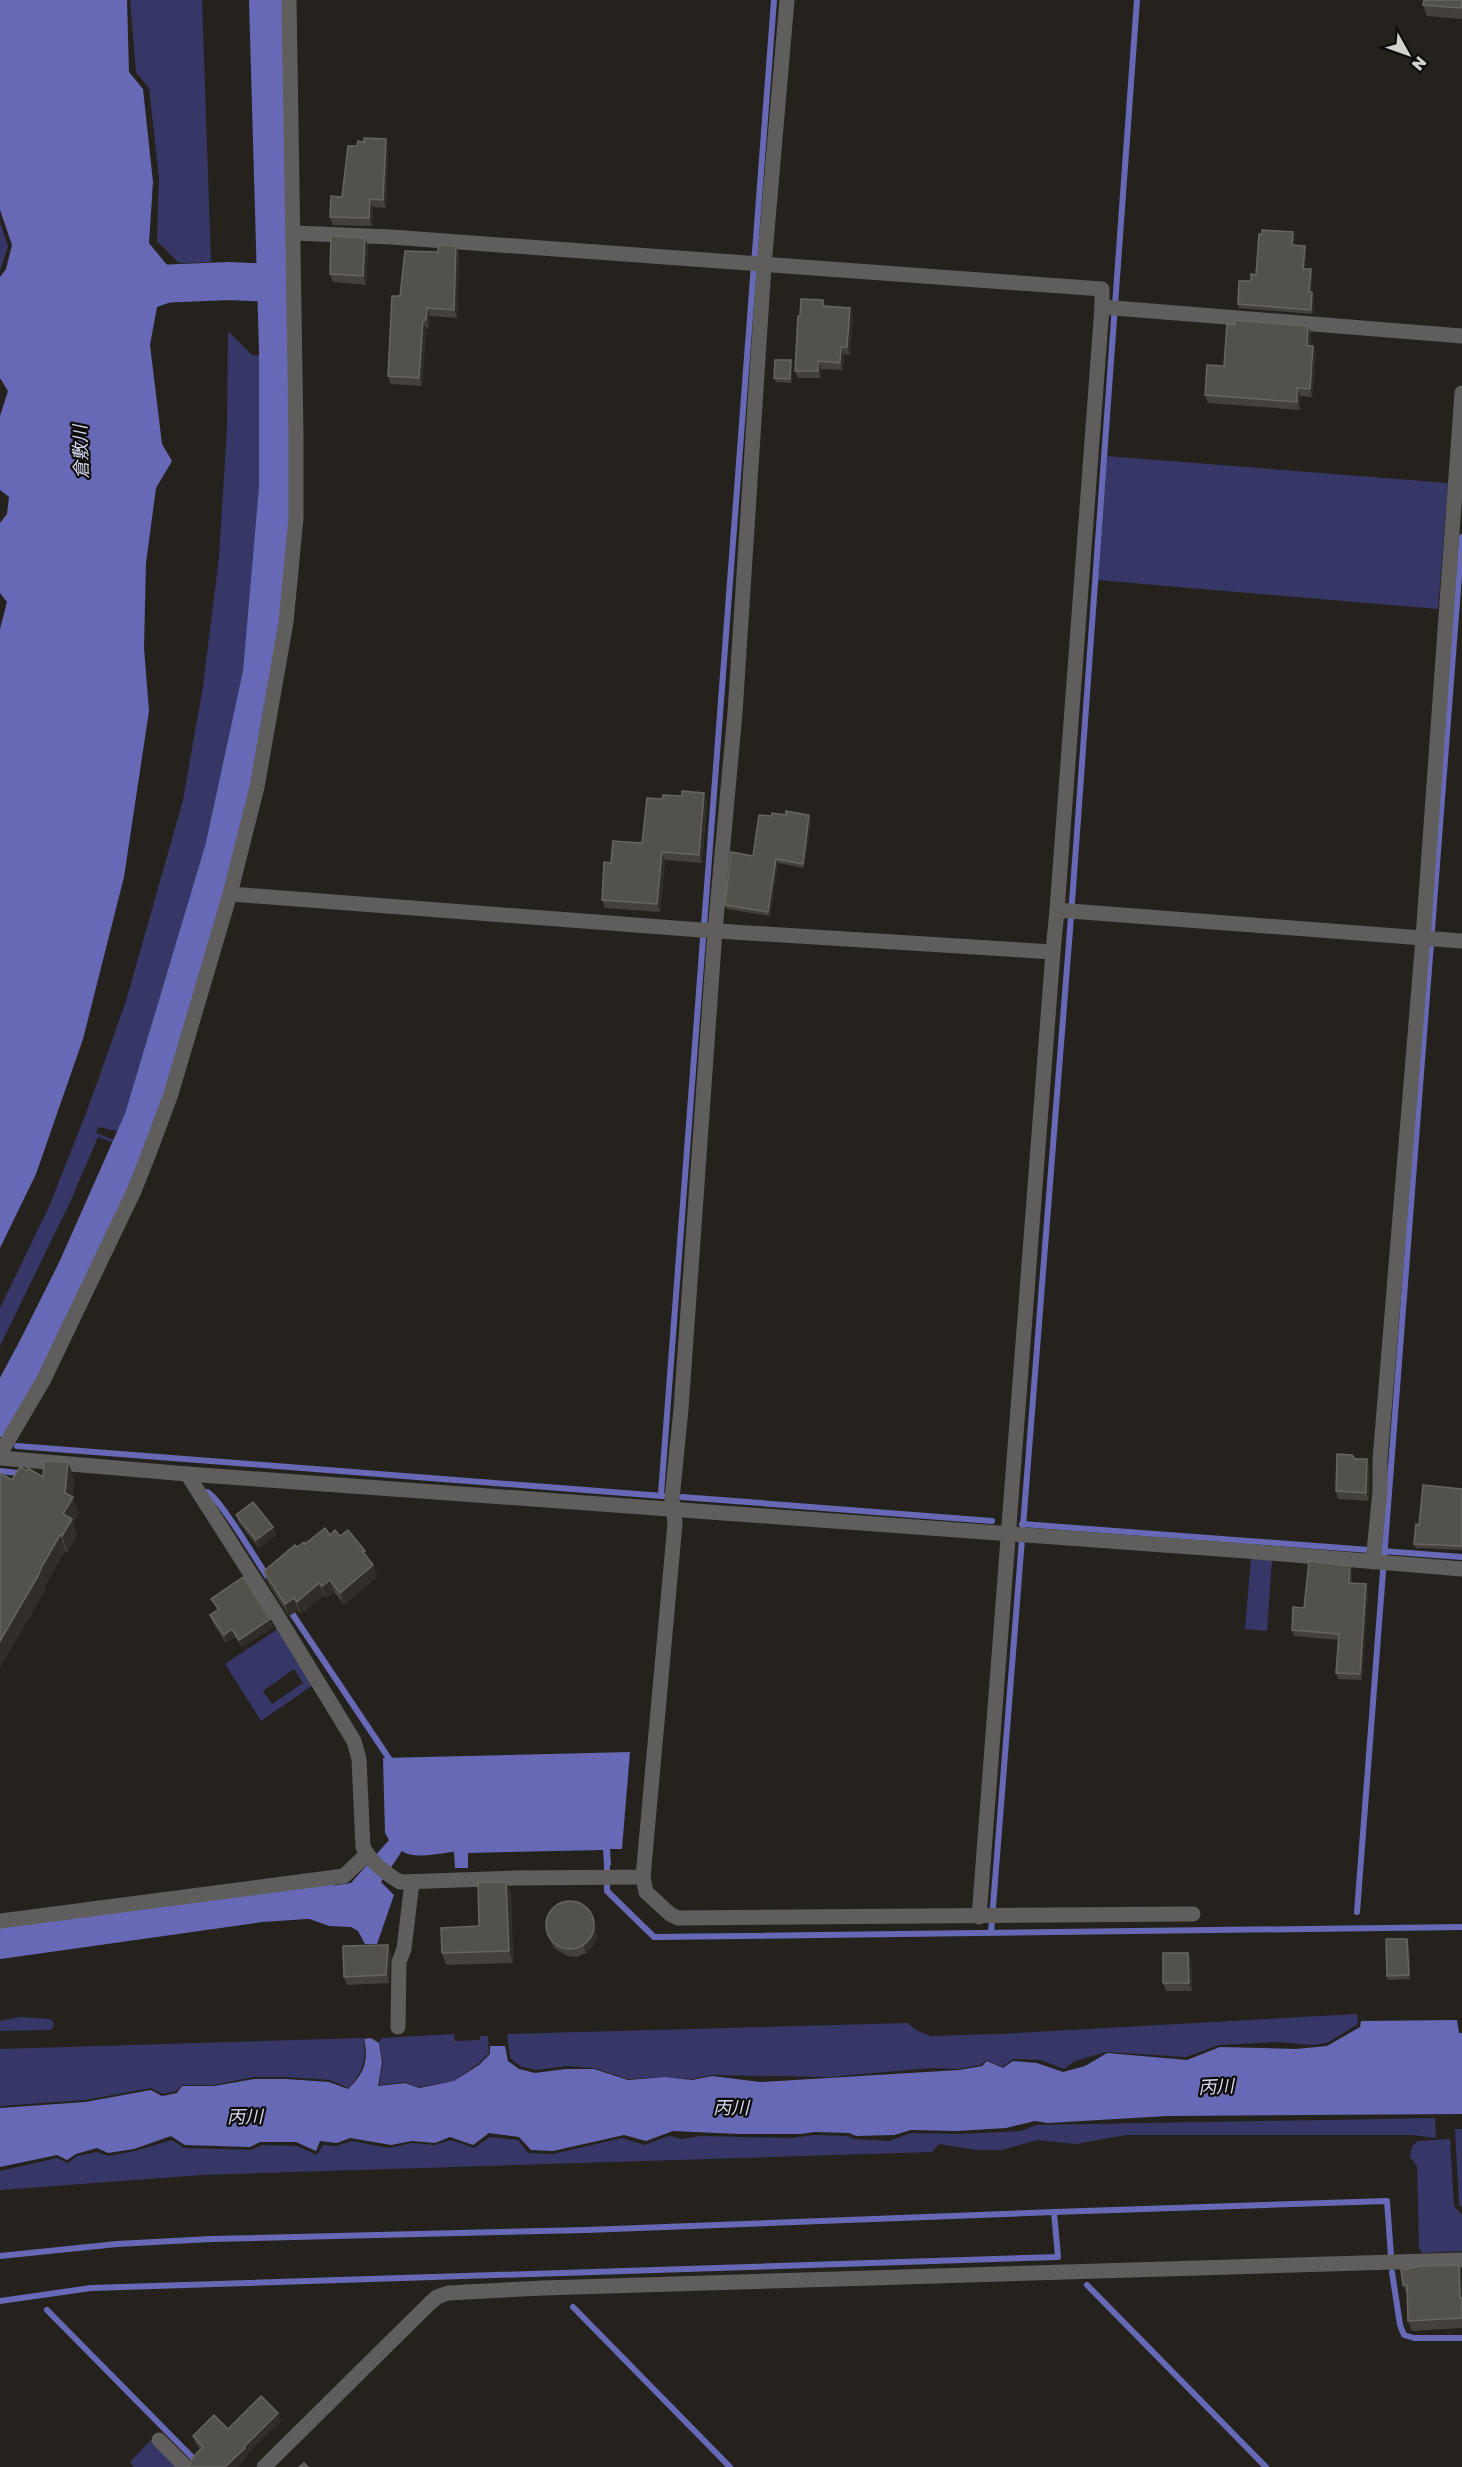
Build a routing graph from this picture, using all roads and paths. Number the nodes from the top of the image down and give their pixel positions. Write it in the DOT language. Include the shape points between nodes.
graph roads {
  1 [pos="289,0"];
  2 [pos="787,0"];
  3 [pos="294,233"];
  4 [pos="758,265"];
  5 [pos="1110,308"];
  6 [pos="1462,336"];
  7 [pos="1462,393"];
  8 [pos="230,894"];
  9 [pos="1066,910"];
  10 [pos="708,930"];
  11 [pos="1429,938"];
  12 [pos="1462,941"];
  13 [pos="1053,951"];
  14 [pos="0,1456"];
  15 [pos="187,1474"];
  16 [pos="674,1509"];
  17 [pos="1017,1534"];
  18 [pos="1377,1558"];
  19 [pos="1462,1569"];
  20 [pos="369,1856"];
  21 [pos="643,1877"];
  22 [pos="412,1881"];
  23 [pos="1193,1914"];
  24 [pos="988,1916"];
  25 [pos="0,1921"];
  26 [pos="398,2027"];
  27 [pos="1462,2260"];
  28 [pos="159,2440"];
  29 [pos="186,2467"];
  30 [pos="264,2467"];
  1 -- 3 [label="street"];
  2 -- 4 [label="street"];
  3 -- 4 [label="street"];
  3 -- 8 [label="street" via="296,518 286,622 257,788"];
  4 -- 5 [label="street" via="1102,289"];
  4 -- 10 [label="street" via="735,713"];
  5 -- 6 [label="street"];
  5 -- 9 [label="street"];
  7 -- 11 [label="street"];
  8 -- 10 [label="street"];
  8 -- 14 [label="street" via="171,1094 134,1191 42,1381"];
  9 -- 11 [label="street"];
  9 -- 13 [label="street"];
  10 -- 13 [label="street"];
  10 -- 16 [label="street"];
  11 -- 12 [label="street"];
  11 -- 18 [label="street"];
  13 -- 17 [label="street"];
  14 -- 15 [label="street"];
  15 -- 16 [label="street"];
  15 -- 20 [label="street" via="354,1741 359,1759 363,1847"];
  16 -- 17 [label="street"];
  16 -- 21 [label="street"];
  17 -- 18 [label="street"];
  17 -- 24 [label="street"];
  18 -- 19 [label="street"];
  20 -- 22 [label="street" via="400,1882"];
  20 -- 25 [label="street" via="344,1876"];
  21 -- 22 [label="street"];
  21 -- 24 [label="street" via="646,1892 678,1918"];
  22 -- 26 [label="street" via="404,1950 399,1962"];
  23 -- 24 [label="street"];
  27 -- 30 [label="street" via="448,2293 429,2304"];
  28 -- 29 [label="street"];
}
